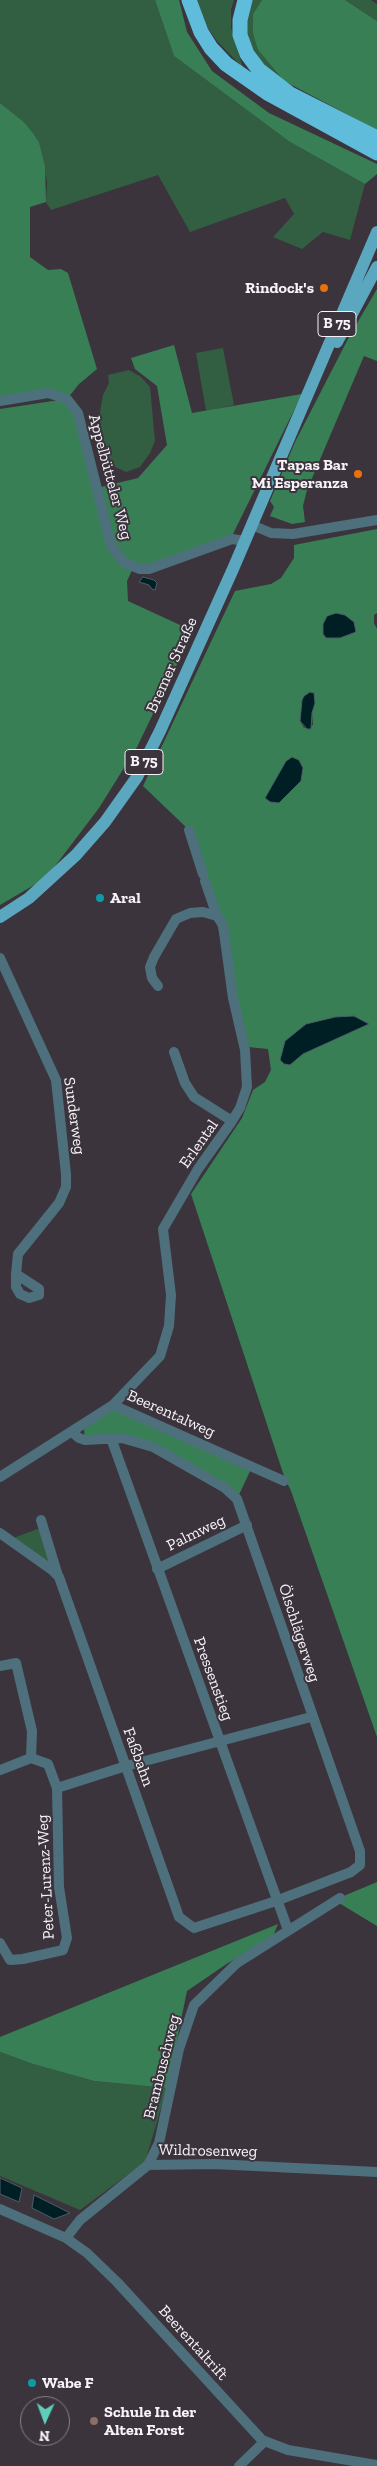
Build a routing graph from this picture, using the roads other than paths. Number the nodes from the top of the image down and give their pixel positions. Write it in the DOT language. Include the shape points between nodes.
graph roads {
  1 [pos="190,0"];
  2 [pos="244,0"];
  3 [pos="375,137"];
  4 [pos="377,153"];
  5 [pos="377,232"];
  6 [pos="377,267"];
  7 [pos="312,383"];
  8 [pos="0,401"];
  9 [pos="377,520"];
  10 [pos="252,525"];
  11 [pos="245,541"];
  12 [pos="189,830"];
  13 [pos="216,916"];
  14 [pos="0,917"];
  15 [pos="0,958"];
  16 [pos="158,986"];
  17 [pos="174,1052"];
  18 [pos="232,1121"];
  19 [pos="16,1274"];
  20 [pos="113,1404"];
  21 [pos="72,1432"];
  22 [pos="111,1438"];
  23 [pos="0,1477"];
  24 [pos="284,1481"];
  25 [pos="41,1520"];
  26 [pos="247,1525"];
  27 [pos="0,1533"];
  28 [pos="157,1569"];
  29 [pos="59,1577"];
  30 [pos="0,1666"];
  31 [pos="311,1717"];
  32 [pos="219,1741"];
  33 [pos="31,1758"];
  34 [pos="126,1766"];
  35 [pos="0,1770"];
  36 [pos="57,1788"];
  37 [pos="340,1898"];
  38 [pos="276,1901"];
  39 [pos="288,1930"];
  40 [pos="0,1943"];
  41 [pos="148,2165"];
  42 [pos="377,2172"];
  43 [pos="0,2209"];
  44 [pos="66,2238"];
  45 [pos="265,2441"];
  46 [pos="377,2465"];
  47 [pos="239,2466"];
  1 -- 4 [label="highway" via="201,32 226,64 269,94"];
  2 -- 3 [label="highway" via="240,35 259,70 290,94"];
  5 -- 7 [label="main road, Bremer Straße / B 75"];
  6 -- 7 [label="main road, Bremer Straße / B 75"];
  7 -- 10 [label="main road, Bremer Straße / B 75"];
  8 -- 11 [label="street, Appelbütteler Weg" via="48,393 67,399 78,413 110,541 125,563 149,569 232,539"];
  9 -- 10 [label="street" via="292,534 271,532"];
  10 -- 11 [label="main road, Bremer Straße / B 75"];
  11 -- 14 [label="main road, Bremer Straße / B 75" via="137,776 105,822 76,855 29,898"];
  12 -- 13 [label="street, Erlental"];
  13 -- 16 [label="street" via="202,912 176,919 150,967"];
  13 -- 18 [label="street, Erlental" via="223,925 248,1074 248,1087"];
  15 -- 19 [label="street, Sunderweg" via="56,1080 66,1174 66,1187 58,1203 18,1254"];
  17 -- 18 [label="street" via="185,1083 194,1097"];
  18 -- 20 [label="street, Erlental" via="198,1170 163,1230 171,1295 169,1326 160,1356"];
  20 -- 21 [label="street, Beerentalweg"];
  20 -- 24 [label="street, Beerentalweg"];
  21 -- 22 [label="street, Ölschlägerweg" via="85,1440"];
  21 -- 23 [label="street, Beerentalweg"];
  22 -- 26 [label="street, Ölschlägerweg" via="135,1440 153,1447 225,1488 237,1499"];
  22 -- 28 [label="street, Pressenstieg"];
  25 -- 29 [label="street, Faßbahn"];
  26 -- 28 [label="street, Palmweg"];
  26 -- 31 [label="street, Ölschlägerweg"];
  27 -- 29 [label="street"];
  28 -- 32 [label="street, Pressenstieg"];
  29 -- 34 [label="street, Faßbahn"];
  30 -- 33 [label="street" via="16,1663 32,1732"];
  31 -- 32 [label="street"];
  31 -- 38 [label="street, Ölschlägerweg" via="360,1851 360,1865 351,1872"];
  32 -- 34 [label="street"];
  32 -- 38 [label="street, Pressenstieg"];
  33 -- 35 [label="street"];
  33 -- 36 [label="street" via="48,1764"];
  34 -- 36 [label="street"];
  34 -- 38 [label="street, Faßbahn" via="179,1917 194,1928"];
  36 -- 40 [label="street, Peter-Lurenz-Weg" via="59,1887 66,1938 63,1950 10,1960"];
  37 -- 39 [label="street, Brambuschweg"];
  38 -- 39 [label="street, Pressenstieg"];
  39 -- 41 [label="street, Brambuschweg" via="237,1963 194,2005 179,2049 159,2143"];
  41 -- 42 [label="street, Wildrosenweg" via="214,2164"];
  41 -- 44 [label="street, Wildrosenweg" via="80,2220"];
  43 -- 44 [label="street, Beerentaltrift"];
  44 -- 45 [label="street, Beerentaltrift" via="117,2282"];
  45 -- 46 [label="street, Beerentaltrift" via="288,2450"];
  45 -- 47 [label="street"];
}
